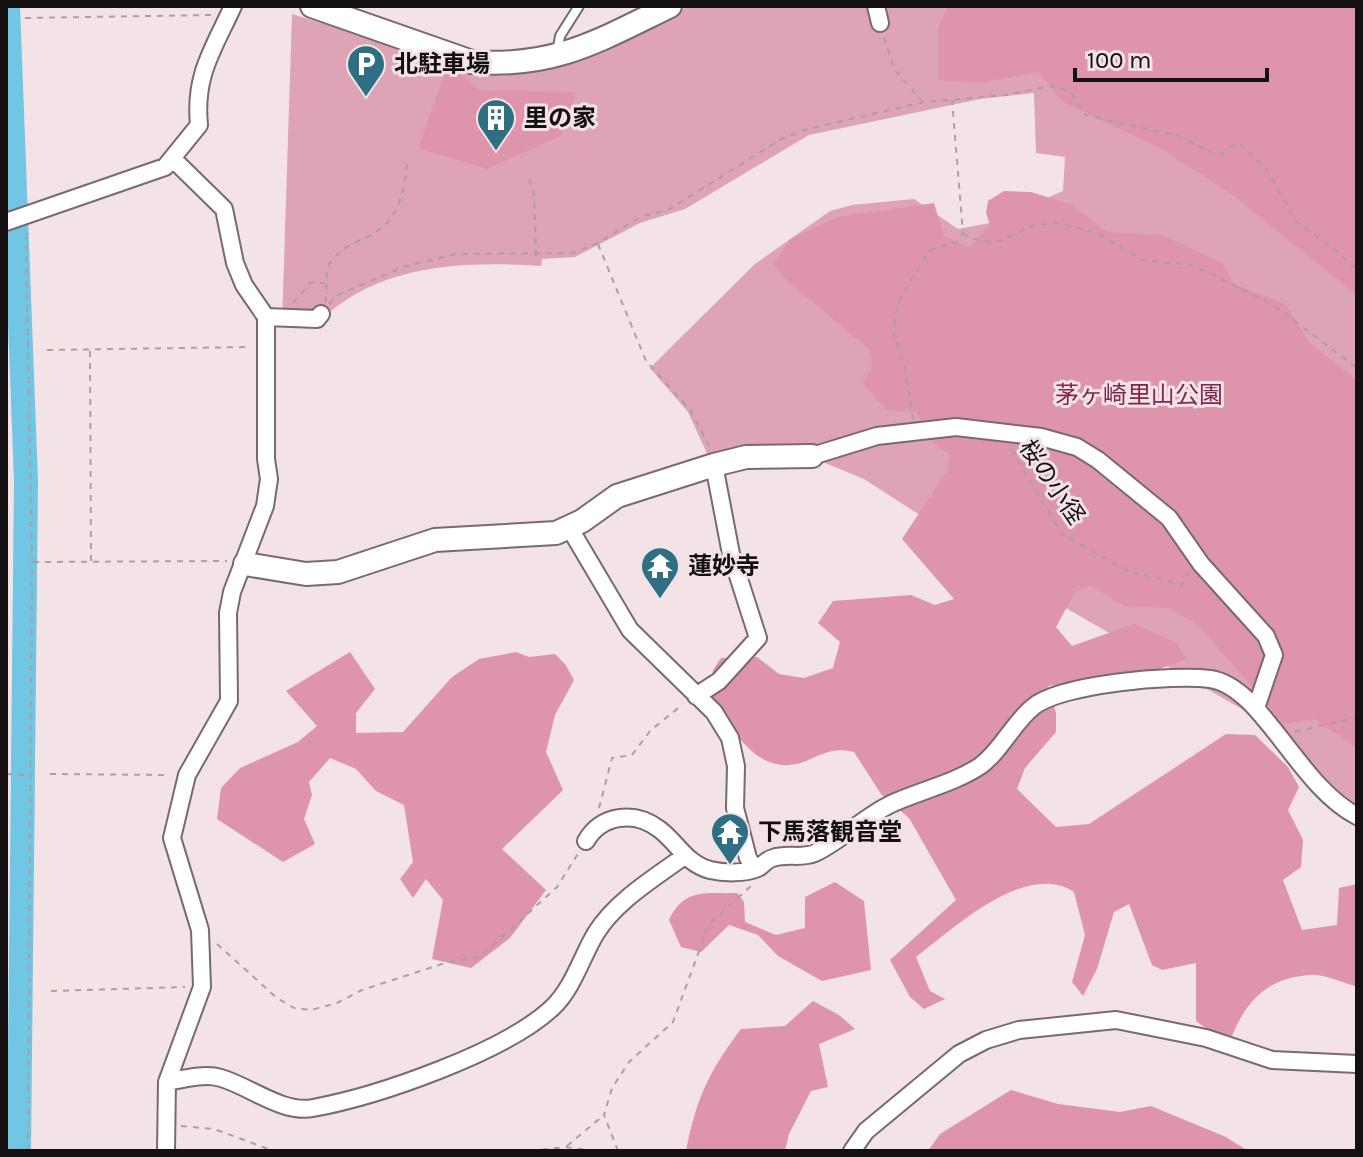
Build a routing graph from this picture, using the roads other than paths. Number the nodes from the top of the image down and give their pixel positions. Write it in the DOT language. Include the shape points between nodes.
graph roads {
  1 [pos="312,6"];
  2 [pos="579,6"];
  3 [pos="670,6"];
  4 [pos="231,10"];
  5 [pos="557,58"];
  6 [pos="174,160"];
  7 [pos="7,222"];
  8 [pos="321,314"];
  9 [pos="266,317"];
  10 [pos="812,456"];
  11 [pos="714,465"];
  12 [pos="569,527"];
  13 [pos="245,564"];
  14 [pos="696,696"];
  15 [pos="1257,705"];
  16 [pos="1354,815"];
  17 [pos="1357,832"];
  18 [pos="590,835"];
  19 [pos="683,857"];
  20 [pos="755,869"];
  21 [pos="1357,1064"];
  22 [pos="167,1082"];
  23 [pos="166,1151"];
  24 [pos="852,1151"];
  1 -- 5 [label="street" via="472,62 519,64"];
  2 -- 5 [label="lane" via="560,36"];
  3 -- 5 [label="street"];
  4 -- 6 [label="street" via="201,75 196,95 199,125"];
  6 -- 7 [label="street"];
  6 -- 9 [label="street" via="224,209 235,263"];
  8 -- 9 [label="street" via="317,319"];
  9 -- 13 [label="street" via="269,479"];
  10 -- 11 [label="street" via="746,457"];
  10 -- 15 [label="street" via="877,436 956,427 1077,447 1169,518 1271,645 1272,667"];
  11 -- 12 [label="street" via="617,496"];
  11 -- 14 [label="street" via="731,554 758,638 719,681"];
  12 -- 13 [label="street" via="532,536 427,542 338,572 306,574"];
  12 -- 14 [label="street" via="630,630"];
  13 -- 22 [label="street" via="228,613 229,701 187,775 172,838 200,930 202,987"];
  14 -- 20 [label="street" via="730,738 735,808"];
  15 -- 16 [label="street" via="1321,791"];
  15 -- 20 [label="street" via="1213,679 1189,677 1057,694 1033,706 981,766 890,804 813,854 773,857"];
  16 -- 17 [label="street"];
  18 -- 19 [label="street" via="606,820 640,820 662,831"];
  19 -- 20 [label="street" via="709,870"];
  19 -- 22 [label="street" via="613,911 555,1005 523,1030 468,1056 392,1086 309,1109 268,1099 219,1077"];
  21 -- 24 [label="street" via="1272,1060 1206,1038 1116,1020 1019,1030 959,1054 866,1131"];
  22 -- 23 [label="street"];
}
